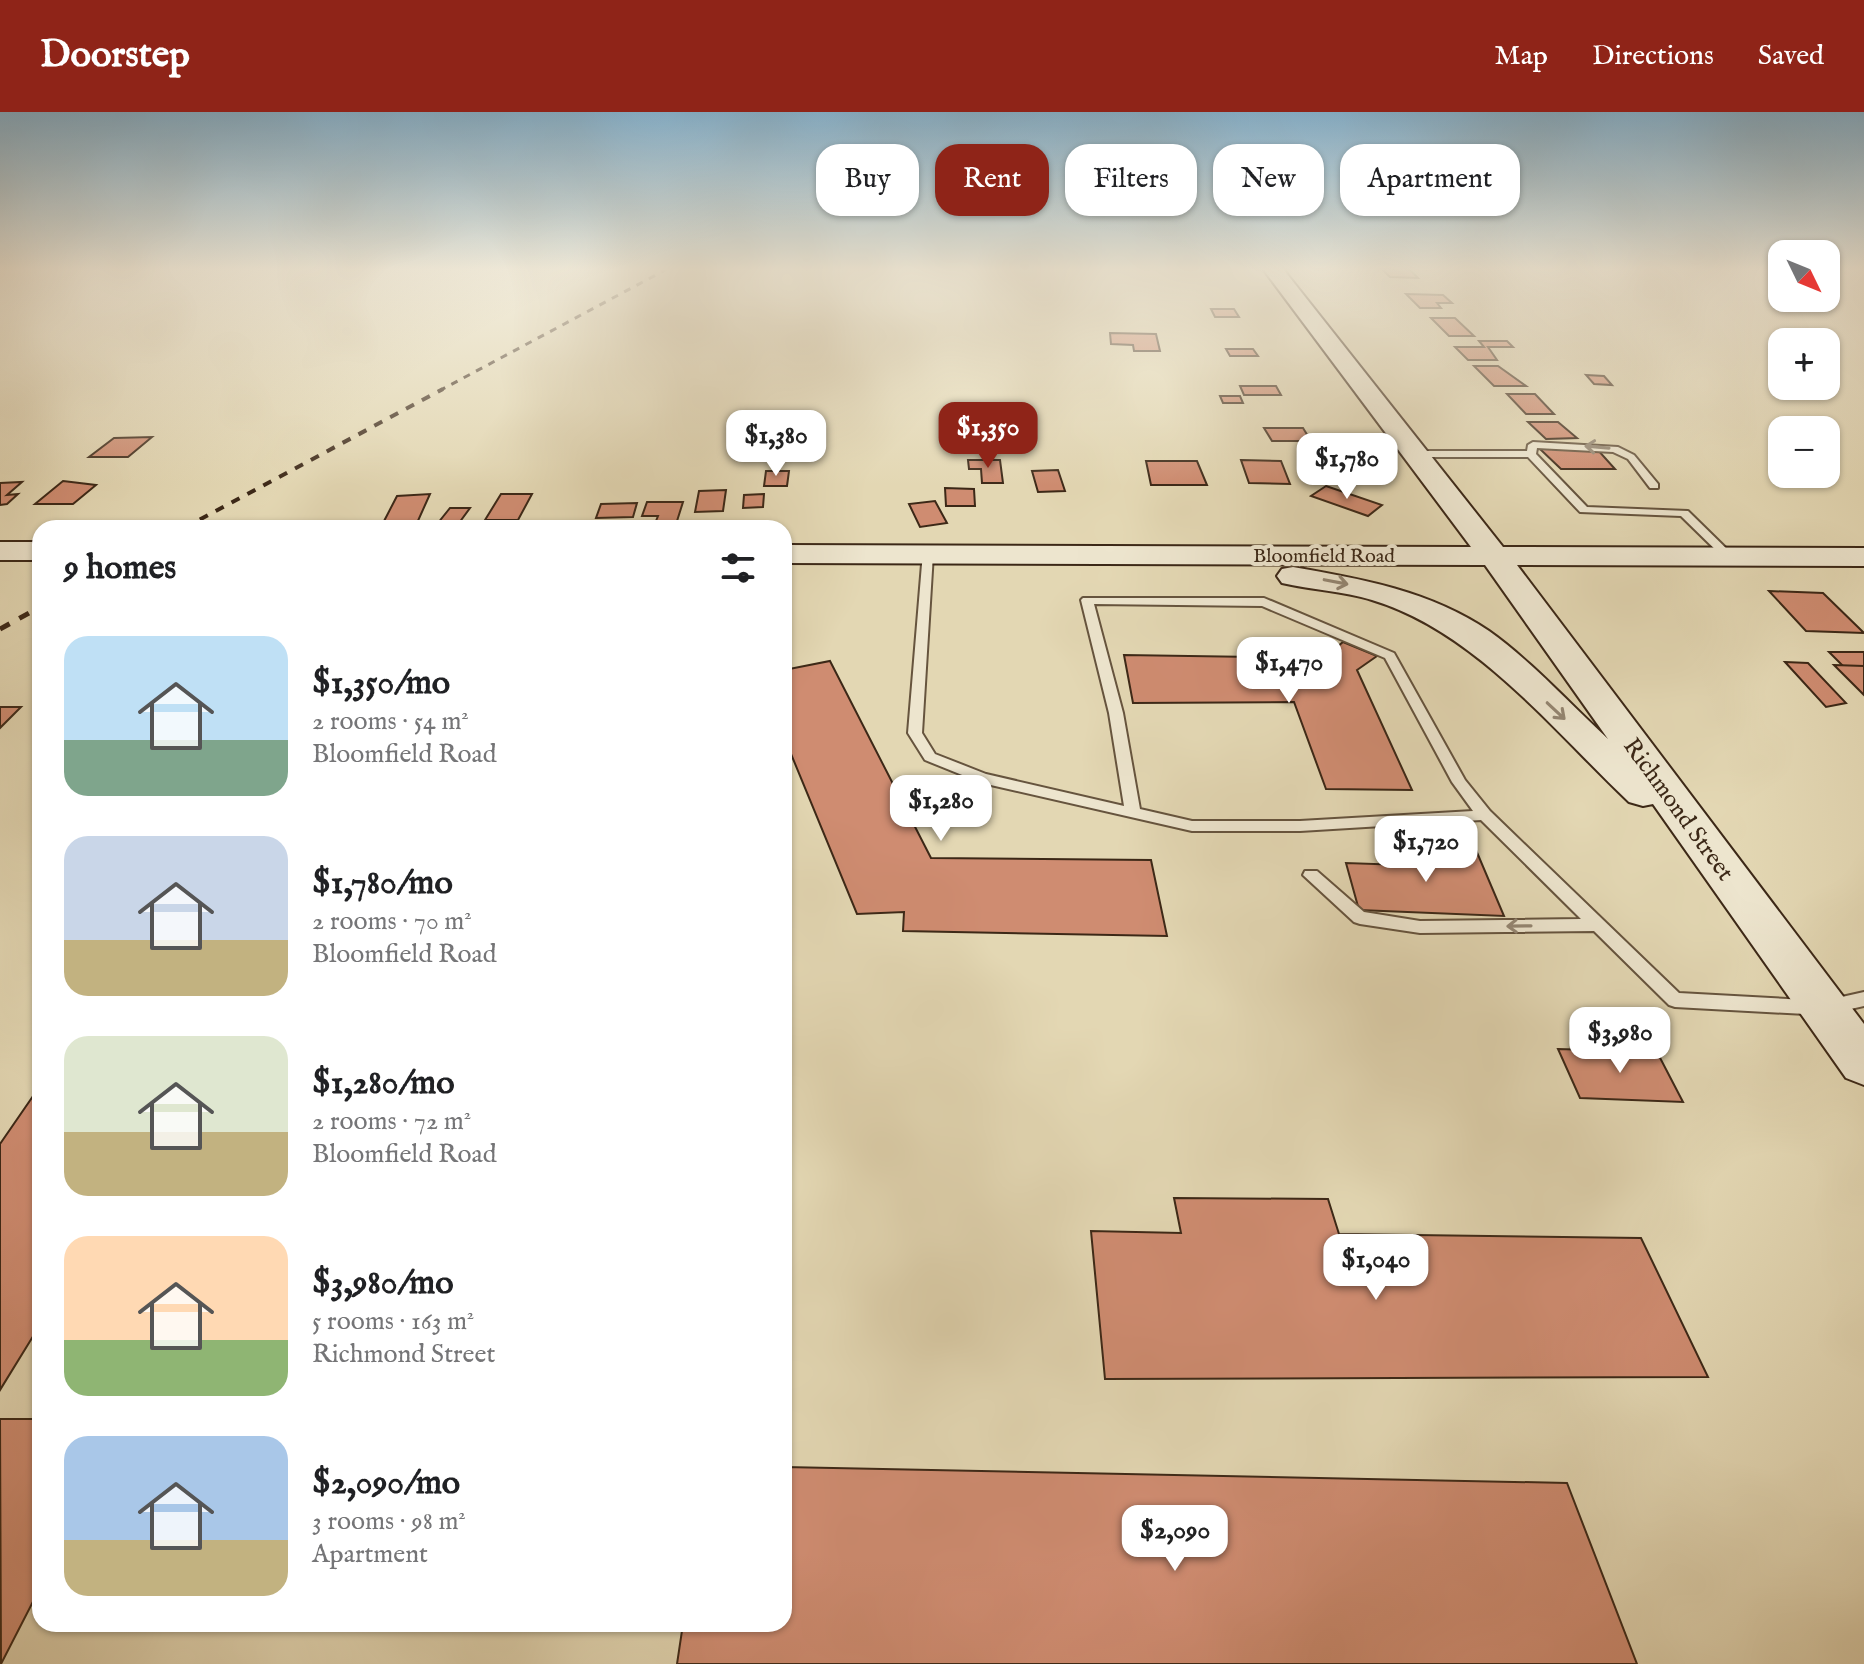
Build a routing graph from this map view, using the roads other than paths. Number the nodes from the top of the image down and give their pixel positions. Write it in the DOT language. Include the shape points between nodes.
graph roads {
  1 [pos="1329,341"];
  2 [pos="1415,454"];
  3 [pos="1531,454"];
  4 [pos="1654,486"];
  5 [pos="0,551"];
  6 [pos="32,551"];
  7 [pos="792,554"];
  8 [pos="927,554"];
  9 [pos="1120,554"];
  10 [pos="1492,555"];
  11 [pos="1729,557"];
  12 [pos="1864,557"];
  13 [pos="1133,812"];
  14 [pos="1485,815"];
  15 [pos="1717,861"];
  16 [pos="1311,875"];
  17 [pos="1597,925"];
  18 [pos="1844,1003"];
  19 [pos="1864,1063"];
  1 -- 2 [label="main road, Richmond Street"];
  2 -- 3 [label="lane"];
  2 -- 10 [label="main road, Richmond Street"];
  4 -- 3 [label="lane, one-way" via="1631,457 1615,449 1533,445"];
  3 -- 11 [label="lane" via="1584,510 1684,513"];
  5 -- 6 [label="main road"];
  7 -- 8 [label="main road, Bloomfield Road"];
  8 -- 9 [label="main road, Bloomfield Road"];
  8 -- 13 [label="lane" via="915,733 930,757 982,778"];
  9 -- 10 [label="main road, Bloomfield Road"];
  9 -- 15 [label="main road, one-way" via="1330,581 1380,592 1431,613 1478,639"];
  10 -- 11 [label="main road, Bloomfield Road"];
  10 -- 15 [label="main road, Richmond Street"];
  11 -- 12 [label="main road, Bloomfield Road"];
  13 -- 14 [label="lane" via="1192,826 1300,826"];
  13 -- 14 [label="lane" via="1116,713 1087,600 1264,602 1390,656 1459,782"];
  14 -- 17 [label="lane"];
  15 -- 18 [label="main road, Richmond Street"];
  17 -- 16 [label="lane, one-way" via="1420,927 1360,918"];
  17 -- 18 [label="lane" via="1675,1000"];
  18 -- 19 [label="main road, Richmond Street"];
}
